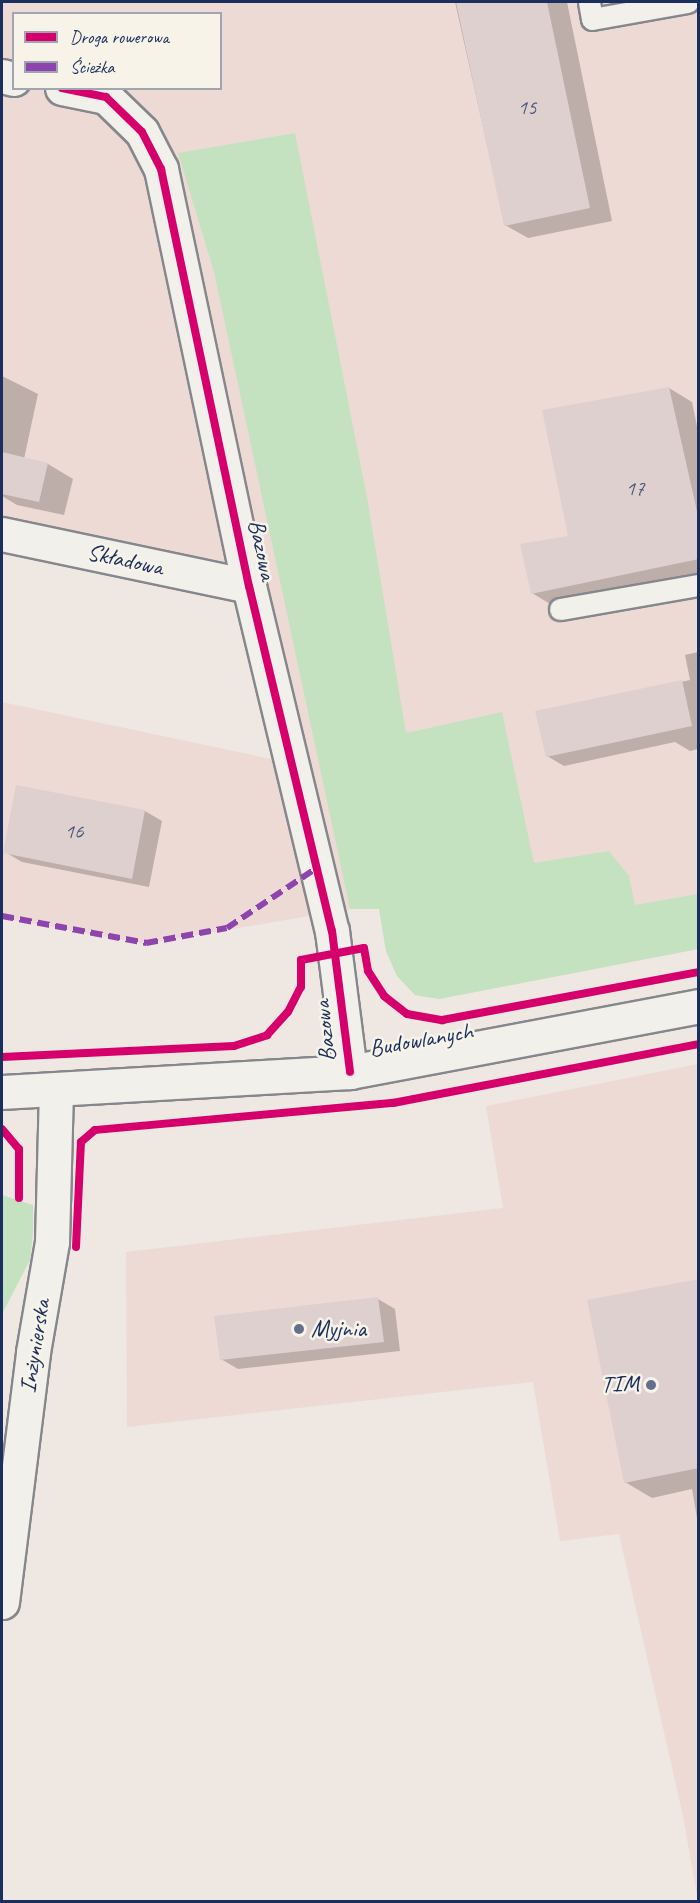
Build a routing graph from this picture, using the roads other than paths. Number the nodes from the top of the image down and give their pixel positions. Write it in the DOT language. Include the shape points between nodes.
graph roads {
  1 [pos="589,2"];
  2 [pos="687,2"];
  3 [pos="72,90"];
  4 [pos="2,534"];
  5 [pos="699,585"];
  6 [pos="249,586"];
  7 [pos="560,609"];
  8 [pos="699,1006"];
  9 [pos="350,1072"];
  10 [pos="56,1090"];
  11 [pos="2,1092"];
  12 [pos="2,1602"];
  1 -- 2 [label="lane" via="592,19"];
  3 -- 6 [label="street, Bazowa" via="106,97 142,132 161,169"];
  4 -- 6 [label="street, Składowa"];
  5 -- 7 [label="lane"];
  6 -- 9 [label="street, Bazowa" via="332,930"];
  8 -- 9 [label="street, Budowlanych"];
  9 -- 10 [label="street, Budowlanych"];
  10 -- 11 [label="street, Budowlanych"];
  10 -- 12 [label="street, Inżynierska" via="52,1242 33,1352"];
}
